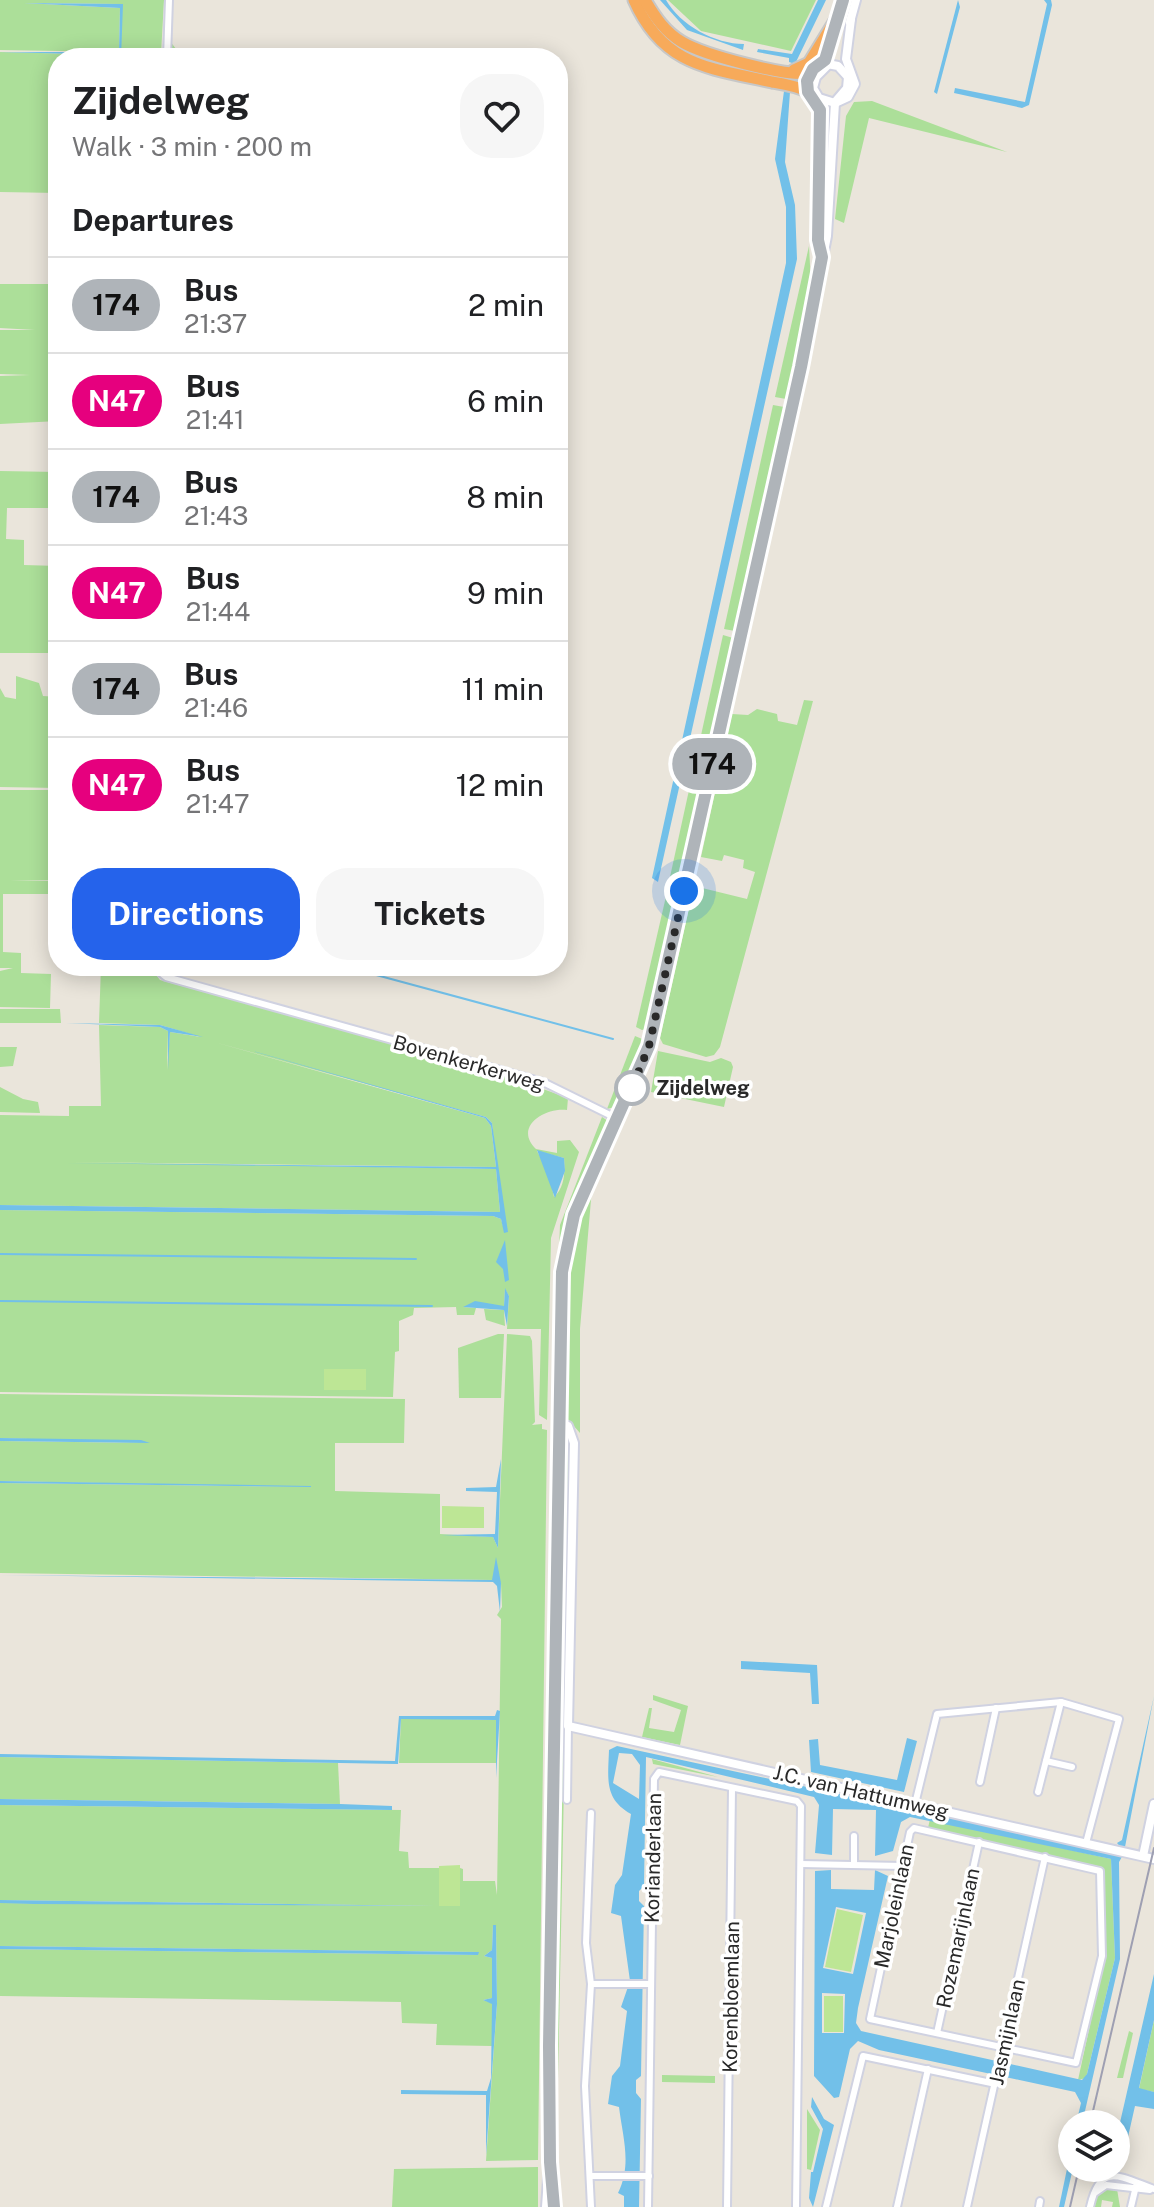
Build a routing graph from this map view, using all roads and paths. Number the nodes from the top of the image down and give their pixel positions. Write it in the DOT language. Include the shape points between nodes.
graph roads {
  1 [pos="169,0"];
  2 [pos="634,0"];
  3 [pos="645,0"];
  4 [pos="843,0"];
  5 [pos="856,0"];
  6 [pos="838,16"];
  7 [pos="167,48"];
  8 [pos="826,63"];
  9 [pos="844,67"];
  10 [pos="777,69"];
  11 [pos="810,84"];
  12 [pos="820,102"];
  13 [pos="838,102"];
  14 [pos="822,257"];
  15 [pos="165,976"];
  16 [pos="618,1119"];
  17 [pos="554,1425"];
  18 [pos="1061,1702"];
  19 [pos="996,1708"];
  20 [pos="568,1726"];
  21 [pos="1046,1761"];
  22 [pos="1072,1767"];
  23 [pos="980,1782"];
  24 [pos="732,1788"];
  25 [pos="1038,1792"];
  26 [pos="567,1800"];
  27 [pos="915,1804"];
  28 [pos="1154,1804"];
  29 [pos="591,1813"];
  30 [pos="854,1836"];
  31 [pos="979,1842"];
  32 [pos="1086,1843"];
  33 [pos="1143,1856"];
  34 [pos="1045,1857"];
  35 [pos="1154,1859"];
  36 [pos="801,1864"];
  37 [pos="854,1865"];
  38 [pos="903,1866"];
  39 [pos="591,1984"];
  40 [pos="647,1984"];
  41 [pos="937,2033"];
  42 [pos="1004,2048"];
  43 [pos="928,2069"];
  44 [pos="996,2082"];
  45 [pos="550,2162"];
  46 [pos="592,2176"];
  47 [pos="649,2176"];
  48 [pos="1136,2186"];
  49 [pos="1154,2190"];
  50 [pos="1091,2203"];
  51 [pos="546,2207"];
  52 [pos="554,2207"];
  53 [pos="591,2207"];
  54 [pos="648,2207"];
  55 [pos="727,2207"];
  56 [pos="796,2207"];
  57 [pos="826,2207"];
  58 [pos="897,2207"];
  59 [pos="967,2207"];
  60 [pos="1131,2207"];
  1 -- 7 [label="street"];
  2 -- 11 [label="highway" via="653,35 699,66"];
  3 -- 10 [label="highway" via="659,23 682,42"];
  4 -- 6 [label="main road"];
  5 -- 9 [label="main road"];
  6 -- 8 [label="main road"];
  6 -- 10 [label="highway" via="809,63 798,70"];
  8 -- 9 [label="main road"];
  8 -- 11 [label="main road"];
  8 -- 11 [label="main road"];
  9 -- 13 [label="main road" via="852,93"];
  10 -- 11 [label="highway"];
  11 -- 12 [label="main road"];
  12 -- 13 [label="main road"];
  12 -- 14 [label="main road" via="825,109 818,240"];
  13 -- 14 [label="main road"];
  14 -- 16 [label="main road" via="668,969 649,1046"];
  15 -- 16 [label="street, Bovenkerkerweg" via="543,1082"];
  16 -- 17 [label="main road" via="568,1237"];
  17 -- 20 [label="main road" via="568,1426 574,1443"];
  17 -- 45 [label="main road"];
  18 -- 19 [label="street"];
  18 -- 21 [label="street"];
  18 -- 32 [label="street" via="1119,1719"];
  19 -- 23 [label="street"];
  19 -- 27 [label="street" via="937,1714"];
  20 -- 26 [label="street"];
  20 -- 27 [label="main road, J.C. van Hattumweg"];
  21 -- 22 [label="street"];
  21 -- 25 [label="street"];
  24 -- 36 [label="street, Korianderlaan" via="800,1803"];
  24 -- 40 [label="street, Korianderlaan" via="663,1772 655,1776"];
  24 -- 55 [label="street, Korenbloemlaan"];
  27 -- 32 [label="main road, J.C. van Hattumweg"];
  28 -- 33 [label="main road"];
  29 -- 39 [label="street" via="586,1943"];
  30 -- 37 [label="street"];
  31 -- 34 [label="street, Marjoleinlaan"];
  31 -- 38 [label="street, Marjoleinlaan" via="914,1828"];
  31 -- 41 [label="street, Rozemarijnlaan"];
  32 -- 33 [label="main road, J.C. van Hattumweg"];
  33 -- 35 [label="main road, J.C. van Hattumweg"];
  34 -- 42 [label="street, Jasmijnlaan"];
  34 -- 42 [label="street, Marjoleinlaan" via="1100,1871 1102,1956 1076,2063"];
  36 -- 37 [label="street"];
  36 -- 56 [label="street, Korianderlaan"];
  37 -- 38 [label="street"];
  38 -- 41 [label="street, Marjoleinlaan" via="870,2019"];
  39 -- 40 [label="street"];
  39 -- 46 [label="street" via="585,2086"];
  40 -- 47 [label="street, Korianderlaan"];
  41 -- 42 [label="street, Marjoleinlaan"];
  42 -- 44 [label="street, Jasmijnlaan"];
  43 -- 44 [label="street"];
  43 -- 57 [label="street" via="863,2056"];
  43 -- 58 [label="street"];
  44 -- 59 [label="street, Jasmijnlaan"];
  45 -- 51 [label="main road"];
  45 -- 52 [label="main road"];
  46 -- 47 [label="street"];
  46 -- 53 [label="street"];
  47 -- 54 [label="street, Korianderlaan"];
  48 -- 49 [label="street"];
  48 -- 50 [label="street" via="1101,2178"];
  48 -- 60 [label="street"];
}
